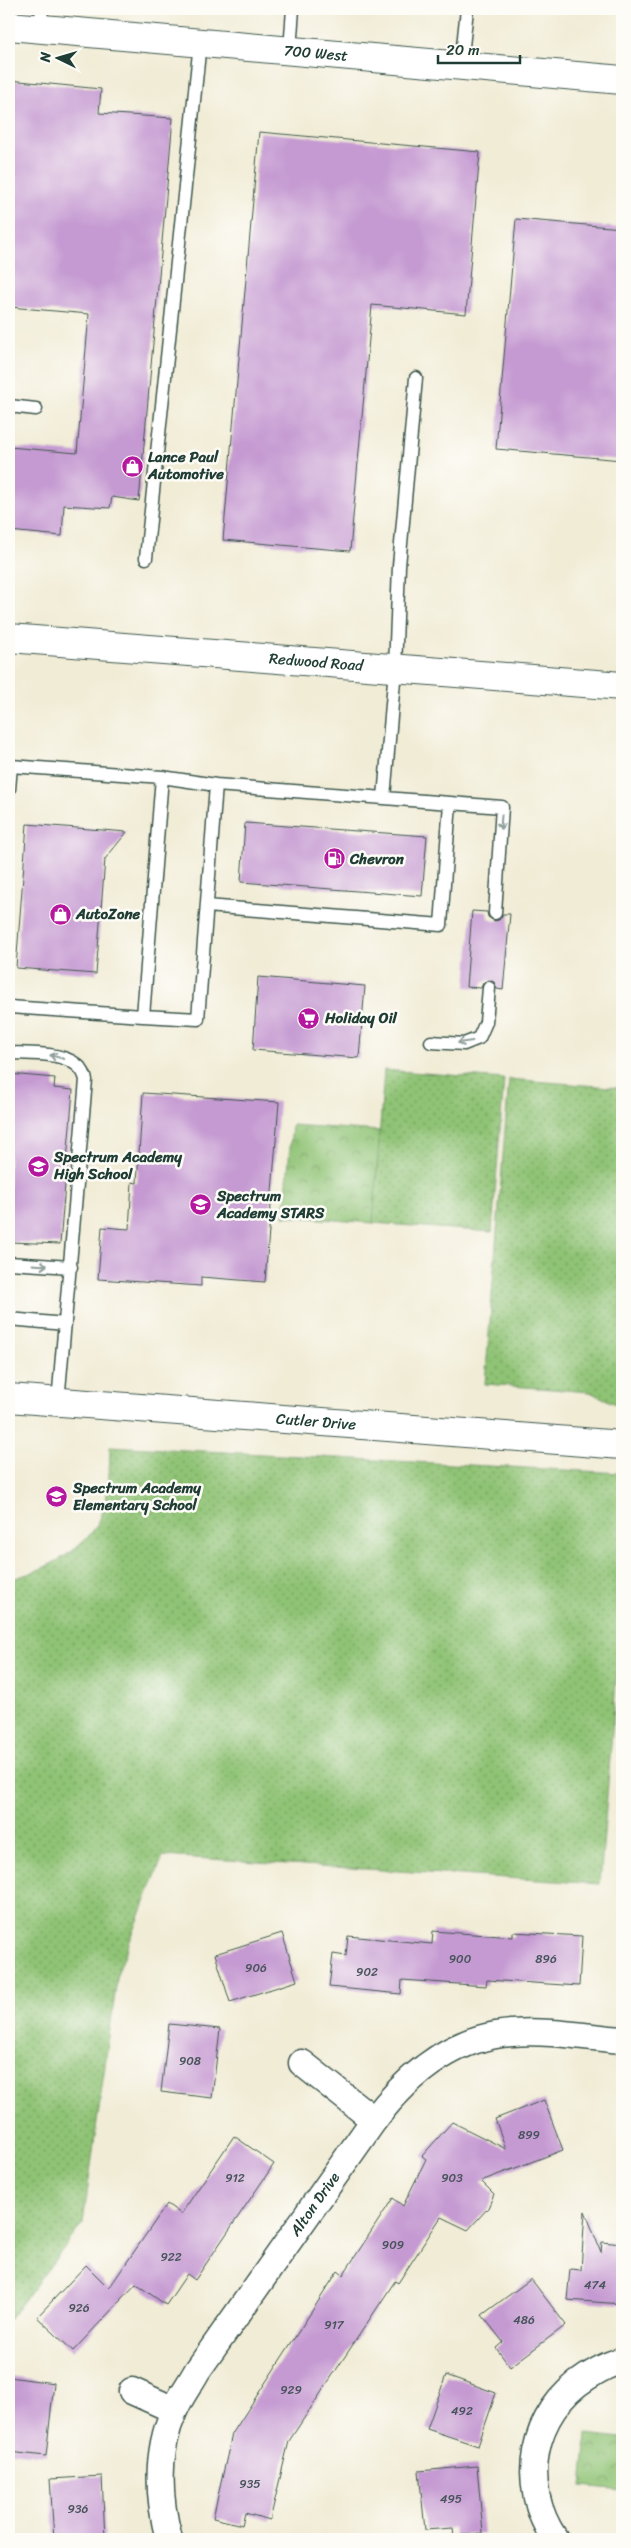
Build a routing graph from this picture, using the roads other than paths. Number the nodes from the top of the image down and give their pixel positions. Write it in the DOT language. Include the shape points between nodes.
graph roads {
  1 [pos="293,9"];
  2 [pos="467,9"];
  3 [pos="41,18"];
  4 [pos="9,26"];
  5 [pos="200,43"];
  6 [pos="290,50"];
  7 [pos="461,65"];
  8 [pos="622,76"];
  9 [pos="416,378"];
  10 [pos="9,406"];
  11 [pos="36,409"];
  12 [pos="146,558"];
  13 [pos="9,638"];
  14 [pos="395,668"];
  15 [pos="622,686"];
  16 [pos="10,766"];
  17 [pos="162,777"];
  18 [pos="216,785"];
  19 [pos="9,789"];
  20 [pos="384,798"];
  21 [pos="450,803"];
  22 [pos="207,906"];
  23 [pos="495,913"];
  24 [pos="489,988"];
  25 [pos="9,1007"];
  26 [pos="143,1016"];
  27 [pos="431,1042"];
  28 [pos="9,1053"];
  29 [pos="9,1263"];
  30 [pos="71,1267"];
  31 [pos="9,1319"];
  32 [pos="65,1324"];
  33 [pos="9,1398"];
  34 [pos="58,1402"];
  35 [pos="622,1446"];
  36 [pos="622,2040"];
  37 [pos="302,2063"];
  38 [pos="374,2120"];
  39 [pos="622,2361"];
  40 [pos="132,2392"];
  41 [pos="174,2410"];
  42 [pos="169,2539"];
  43 [pos="556,2539"];
  1 -- 6 [label="lane"];
  2 -- 7 [label="lane"];
  3 -- 4 [label="street, 700 West"];
  3 -- 5 [label="street, 700 West"];
  5 -- 6 [label="street, 700 West"];
  5 -- 12 [label="lane"];
  6 -- 7 [label="street, 700 West"];
  7 -- 8 [label="street, 700 West"];
  9 -- 14 [label="lane" via="399,566"];
  10 -- 11 [label="lane"];
  13 -- 14 [label="street, Redwood Road"];
  14 -- 15 [label="street, Redwood Road"];
  14 -- 20 [label="lane"];
  16 -- 17 [label="lane"];
  16 -- 19 [label="lane"];
  17 -- 18 [label="lane"];
  17 -- 26 [label="lane"];
  18 -- 20 [label="lane"];
  18 -- 22 [label="lane"];
  20 -- 21 [label="lane"];
  21 -- 22 [label="lane" via="440,925"];
  21 -- 23 [label="lane, one-way" via="502,807"];
  22 -- 26 [label="lane" via="198,1020"];
  24 -- 27 [label="lane, one-way" via="486,1022 478,1038 464,1044"];
  25 -- 26 [label="lane"];
  30 -- 28 [label="lane, one-way" via="86,1089 84,1072 69,1061 46,1055"];
  29 -- 30 [label="lane, one-way"];
  30 -- 32 [label="lane"];
  31 -- 32 [label="lane"];
  32 -- 34 [label="lane"];
  33 -- 34 [label="street, Cutler Drive"];
  34 -- 35 [label="street, Cutler Drive"];
  36 -- 38 [label="street, Alton Drive" via="510,2033 468,2043 418,2071 402,2085"];
  37 -- 38 [label="street"];
  38 -- 41 [label="street, Alton Drive" via="197,2371"];
  39 -- 43 [label="street" via="577,2384 562,2398 542,2429 533,2464 538,2502"];
  40 -- 41 [label="street"];
  41 -- 42 [label="street, Alton Drive" via="161,2465 160,2492"];
}
